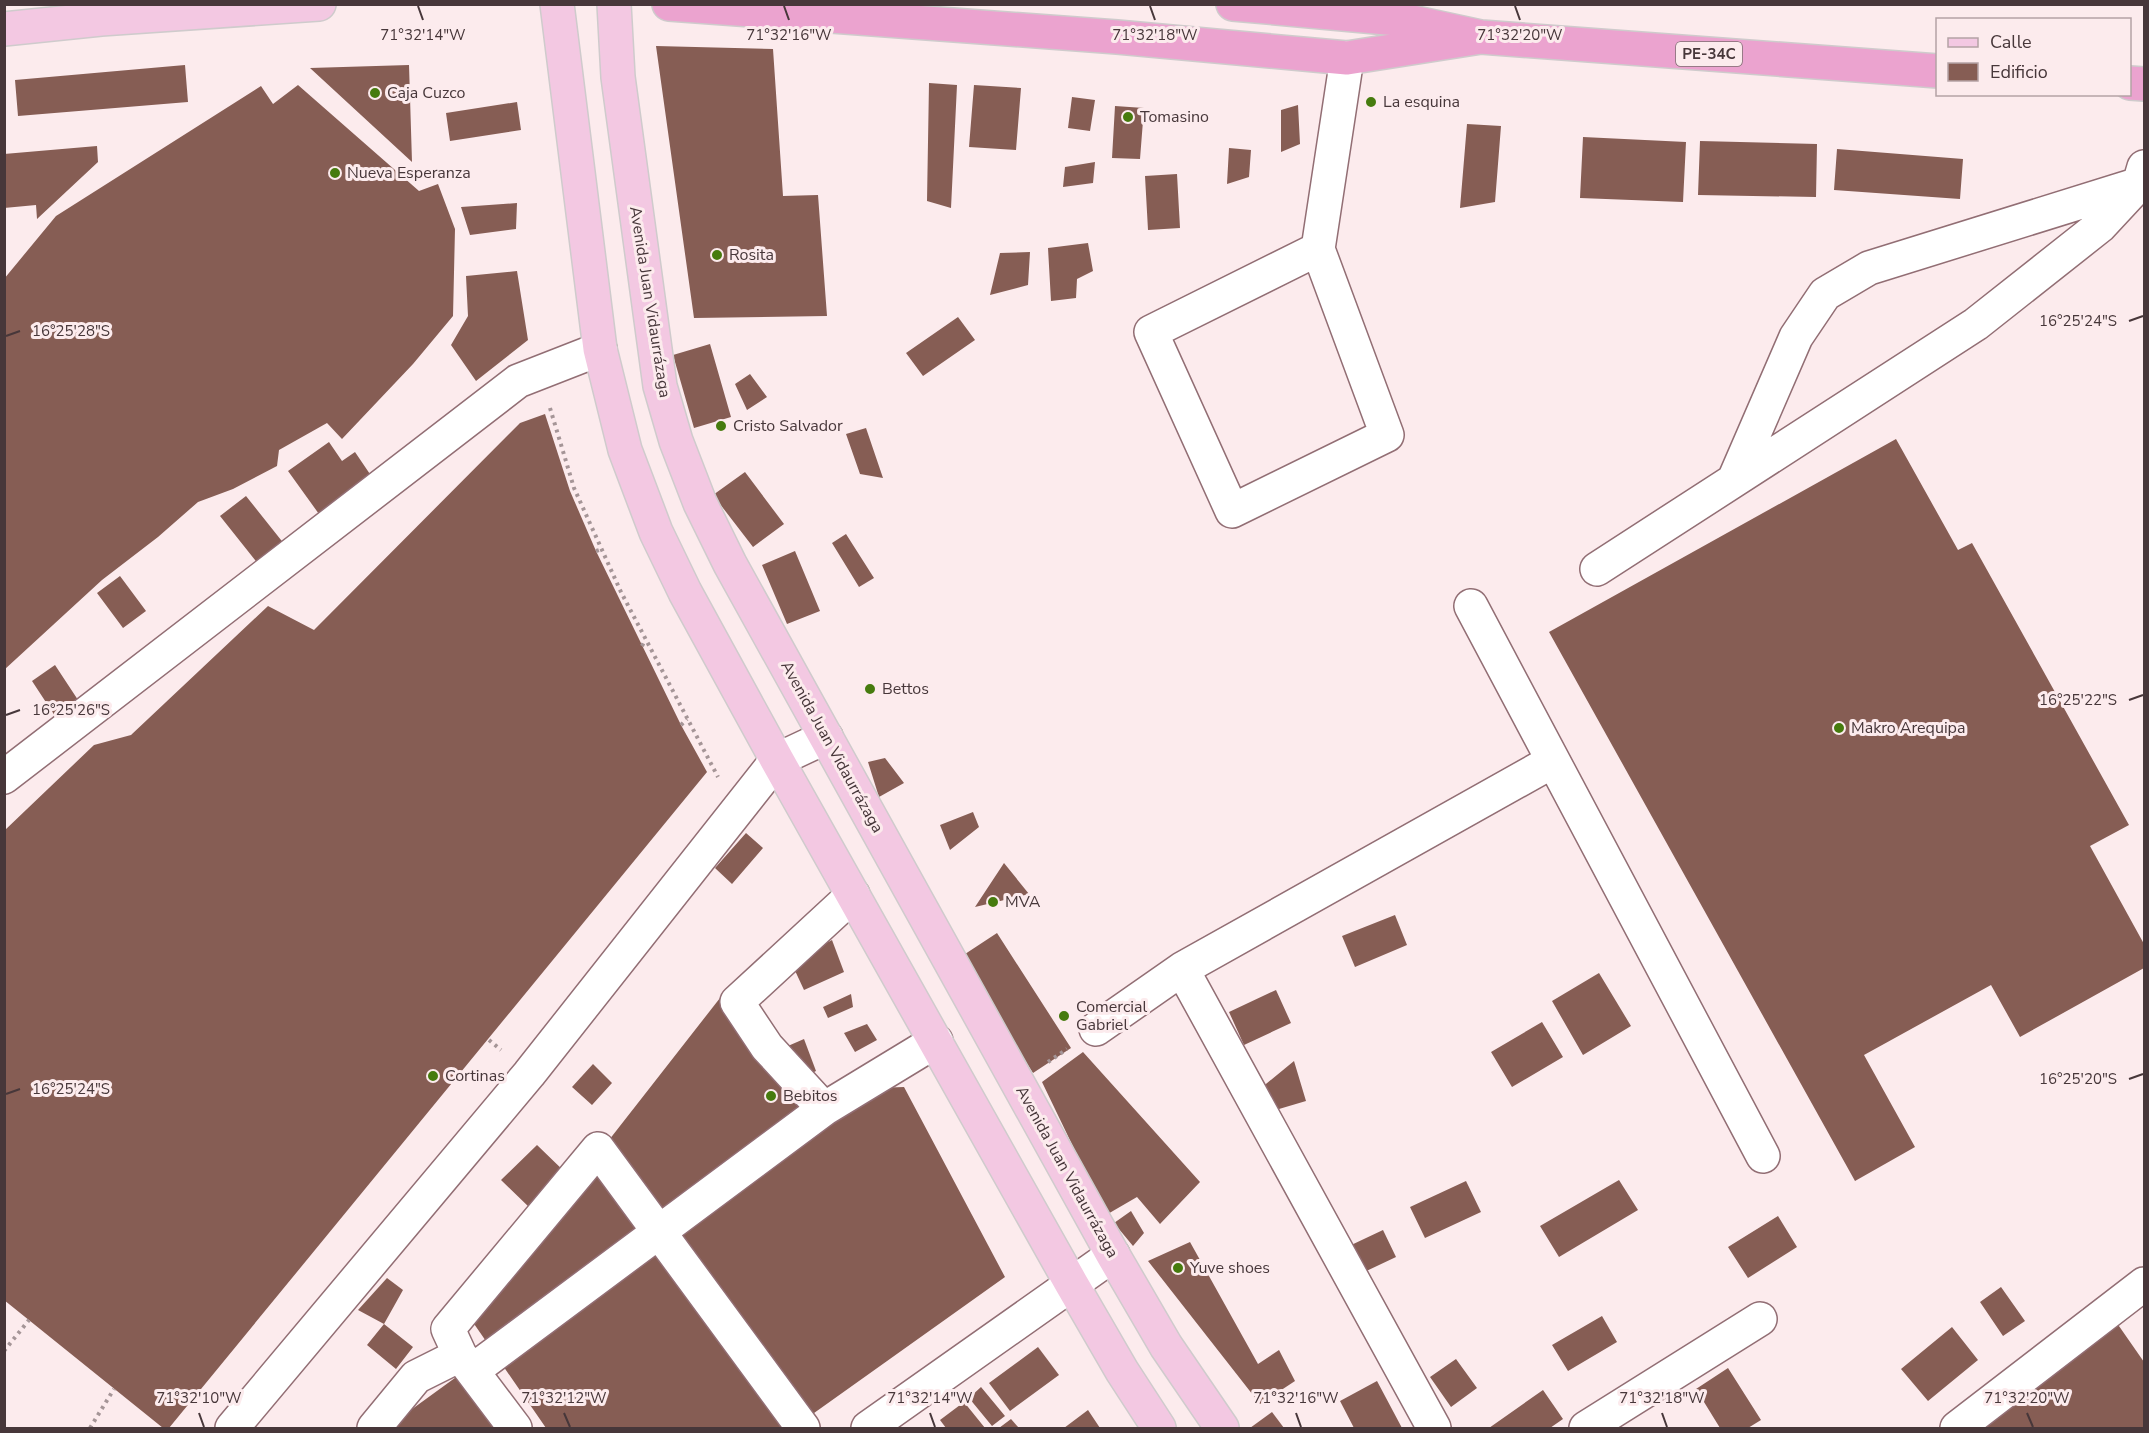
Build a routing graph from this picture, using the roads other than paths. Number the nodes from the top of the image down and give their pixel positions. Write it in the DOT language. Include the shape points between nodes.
graph roads {
  1 [pos="319,4"];
  2 [pos="557,4"];
  3 [pos="614,4"];
  4 [pos="669,4"];
  5 [pos="1233,4"];
  6 [pos="4,29"];
  7 [pos="1480,37"];
  8 [pos="1347,58"];
  9 [pos="1936,70"];
  10 [pos="2142,175"];
  11 [pos="1318,249"];
  12 [pos="600,349"];
  13 [pos="1734,480"];
  14 [pos="1597,569"];
  15 [pos="1471,606"];
  16 [pos="826,737"];
  17 [pos="777,760"];
  18 [pos="1553,761"];
  19 [pos="4,777"];
  20 [pos="853,896"];
  21 [pos="1182,969"];
  22 [pos="1096,1029"];
  23 [pos="936,1041"];
  24 [pos="824,1109"];
  25 [pos="1763,1155"];
  26 [pos="659,1232"];
  27 [pos="1113,1255"];
  28 [pos="1071,1283"];
  29 [pos="2145,1284"];
  30 [pos="1760,1319"];
  31 [pos="466,1363"];
  32 [pos="232,1428"];
  33 [pos="374,1428"];
  34 [pos="515,1428"];
  35 [pos="802,1428"];
  36 [pos="867,1428"];
  37 [pos="1159,1428"];
  38 [pos="1222,1428"];
  39 [pos="1434,1428"];
  40 [pos="1586,1428"];
  41 [pos="1957,1428"];
  1 -- 6 [label="main road"];
  2 -- 12 [label="main road"];
  3 -- 16 [label="main road, Avenida Juan Vidaurrázaga" via="618,77 660,386 700,503"];
  4 -- 8 [label="highway"];
  5 -- 7 [label="highway, PE-34C" via="1398,19"];
  7 -- 8 [label="highway"];
  7 -- 9 [label="highway, PE-34C"];
  8 -- 11 [label="street"];
  10 -- 13 [label="street" via="2100,226 1976,324"];
  10 -- 13 [label="street" via="2077,201 1869,268 1825,294 1796,337"];
  11 -- 11 [label="street" via="1151,332 1232,511 1387,435"];
  12 -- 17 [label="main road" via="625,450 656,532"];
  12 -- 19 [label="street" via="518,381"];
  13 -- 14 [label="street"];
  15 -- 18 [label="street"];
  16 -- 17 [label="street"];
  16 -- 27 [label="main road, Avenida Juan Vidaurrázaga"];
  17 -- 20 [label="main road"];
  17 -- 32 [label="street" via="529,1074"];
  18 -- 21 [label="street"];
  18 -- 25 [label="street"];
  20 -- 23 [label="main road"];
  20 -- 24 [label="street" via="737,1002 766,1047"];
  21 -- 22 [label="street"];
  21 -- 39 [label="street"];
  23 -- 24 [label="street"];
  23 -- 28 [label="main road"];
  24 -- 26 [label="street"];
  26 -- 31 [label="street"];
  26 -- 31 [label="street" via="598,1149 448,1329"];
  26 -- 35 [label="street"];
  27 -- 28 [label="street"];
  27 -- 38 [label="main road, Avenida Juan Vidaurrázaga" via="1166,1346"];
  28 -- 36 [label="street"];
  28 -- 37 [label="main road"];
  29 -- 41 [label="street"];
  30 -- 40 [label="street"];
  31 -- 33 [label="street" via="416,1377"];
  31 -- 34 [label="street"];
}
